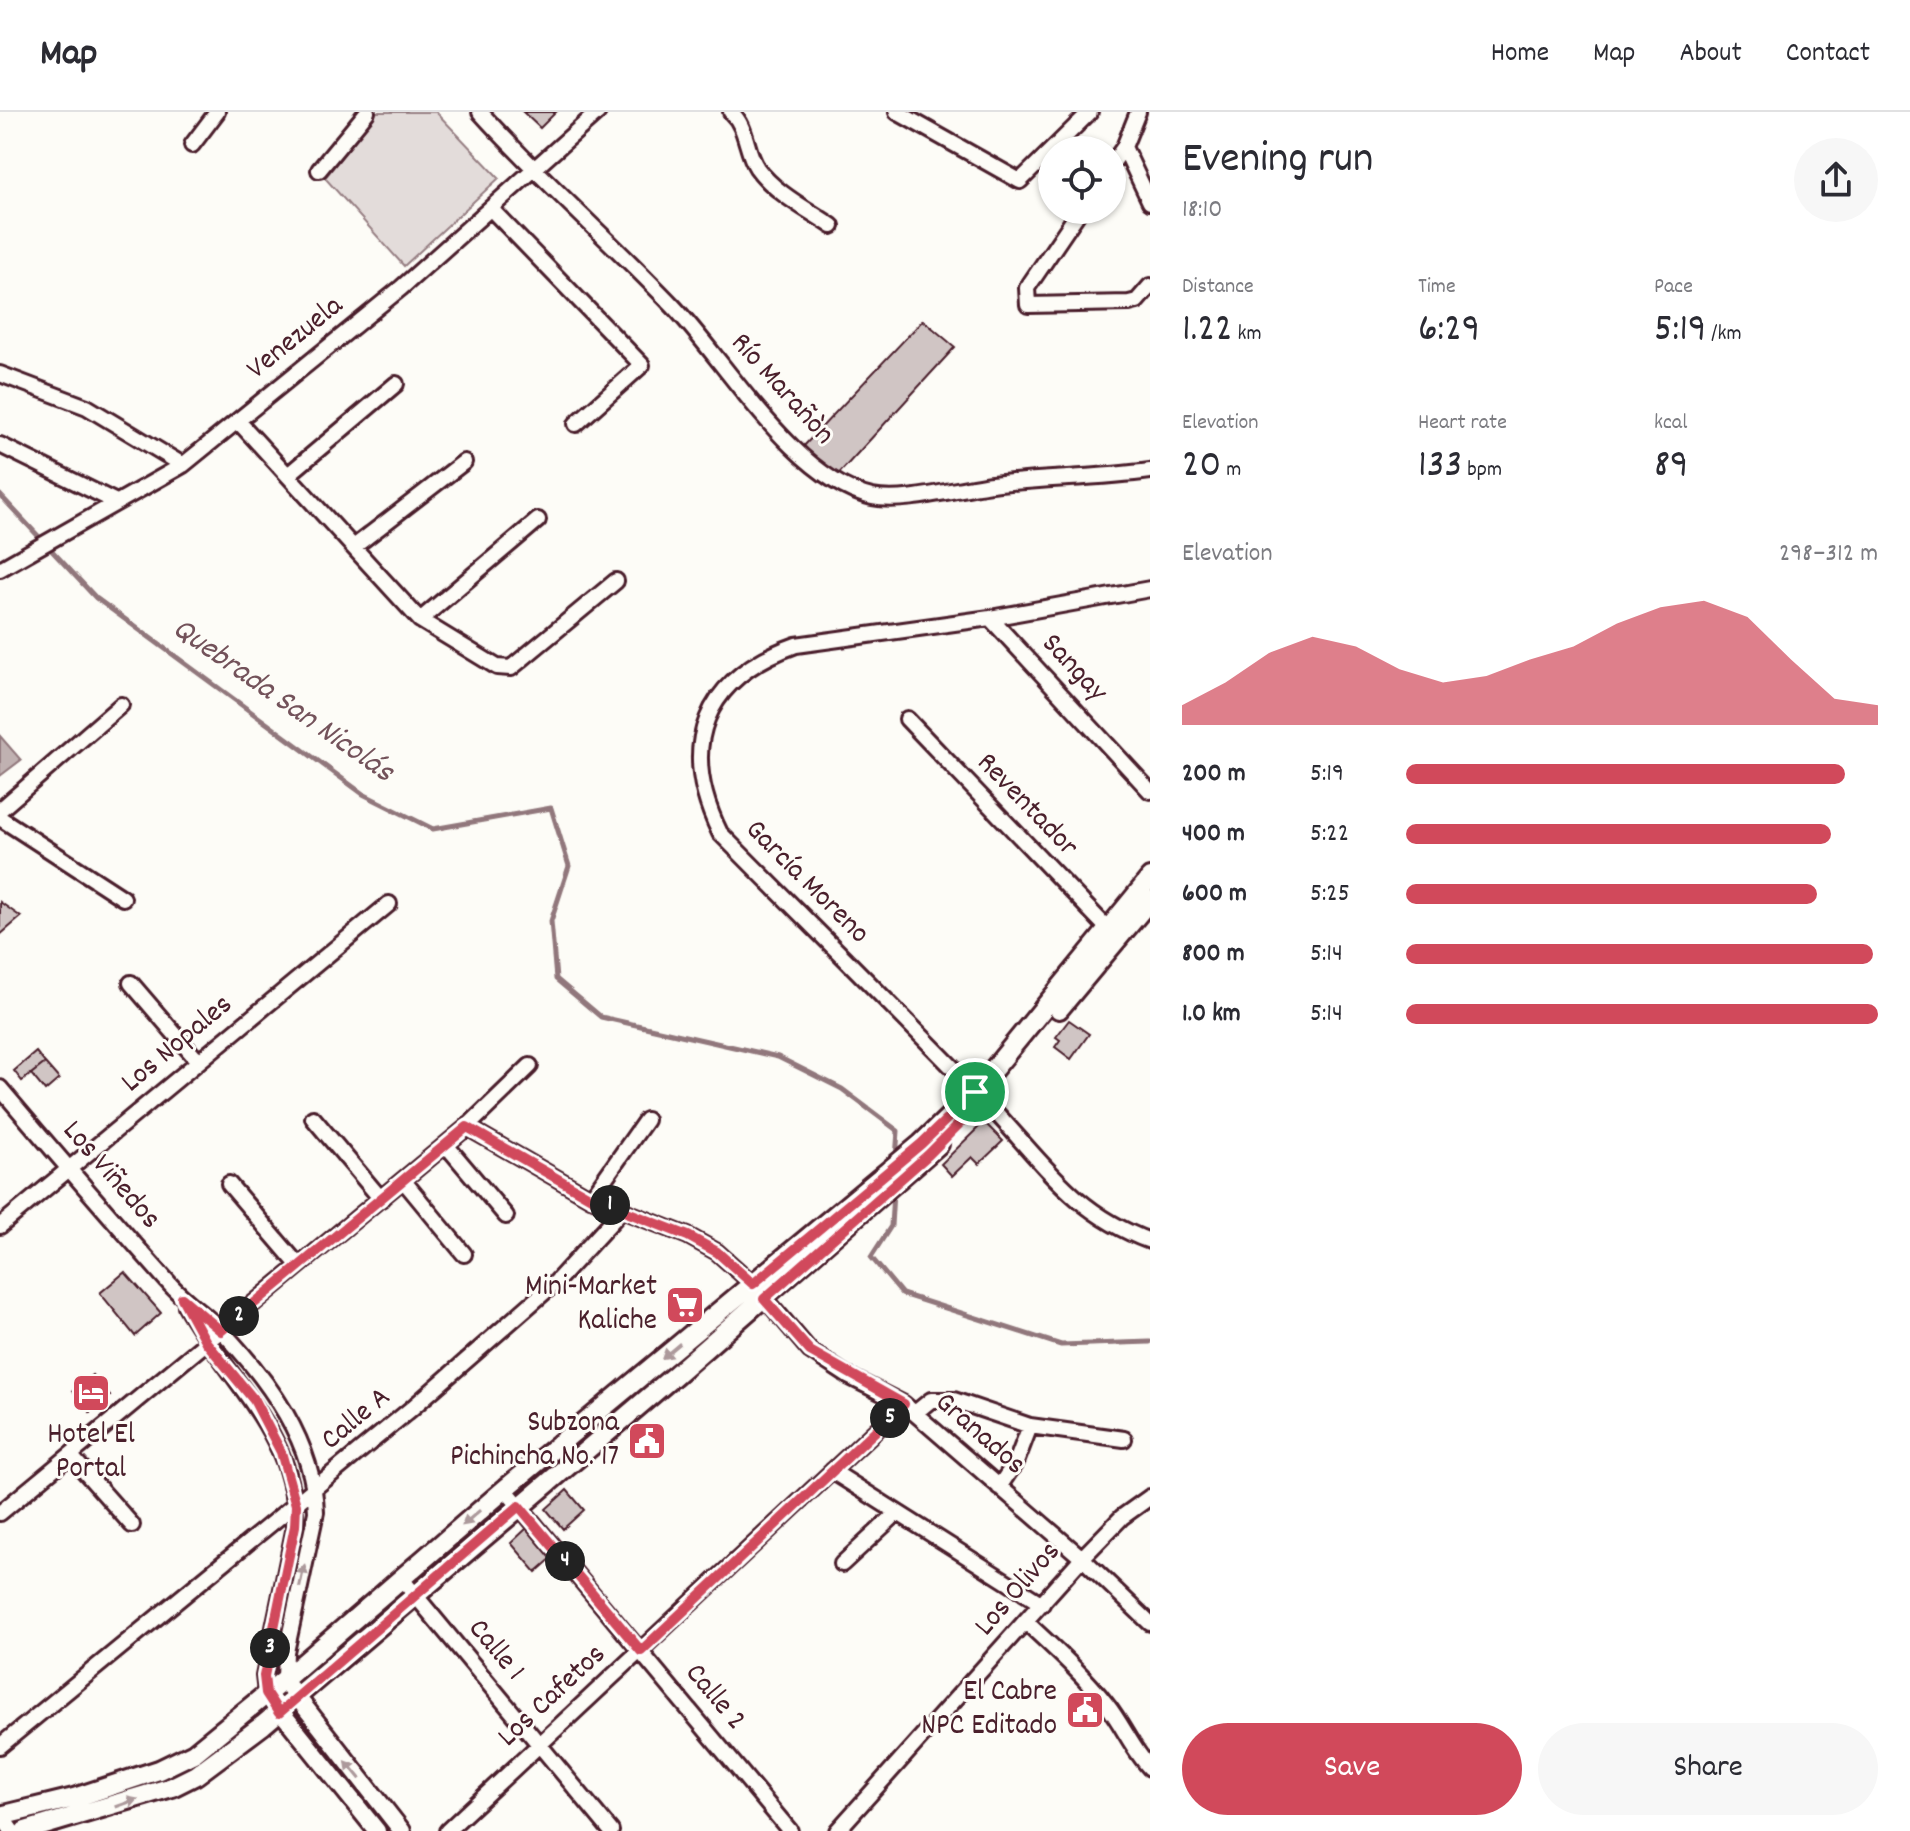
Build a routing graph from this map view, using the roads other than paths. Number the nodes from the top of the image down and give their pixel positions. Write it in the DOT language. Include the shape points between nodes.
graph roads {
  1 [pos="217,112"];
  2 [pos="367,112"];
  3 [pos="480,112"];
  4 [pos="598,112"];
  5 [pos="731,112"];
  6 [pos="897,112"];
  7 [pos="1090,112"];
  8 [pos="1138,112"];
  9 [pos="1126,142"];
  10 [pos="192,145"];
  11 [pos="1126,151"];
  12 [pos="319,170"];
  13 [pos="533,171"];
  14 [pos="1150,202"];
  15 [pos="491,209"];
  16 [pos="1070,224"];
  17 [pos="832,226"];
  18 [pos="1150,286"];
  19 [pos="0,374"];
  20 [pos="396,384"];
  21 [pos="238,421"];
  22 [pos="576,424"];
  23 [pos="0,445"];
  24 [pos="464,462"];
  25 [pos="183,465"];
  26 [pos="1150,471"];
  27 [pos="288,475"];
  28 [pos="114,501"];
  29 [pos="538,520"];
  30 [pos="355,546"];
  31 [pos="1,568"];
  32 [pos="616,581"];
  33 [pos="1150,589"];
  34 [pos="990,618"];
  35 [pos="420,620"];
  36 [pos="121,705"];
  37 [pos="907,719"];
  38 [pos="1150,791"];
  39 [pos="0,810"];
  40 [pos="0,818"];
  41 [pos="1150,878"];
  42 [pos="123,898"];
  43 [pos="1150,900"];
  44 [pos="389,904"];
  45 [pos="1108,929"];
  46 [pos="131,983"];
  47 [pos="198,1061"];
  48 [pos="530,1066"];
  49 [pos="0,1088"];
  50 [pos="979,1096"];
  51 [pos="313,1118"];
  52 [pos="646,1120"];
  53 [pos="467,1127"];
  54 [pos="446,1145"];
  55 [pos="69,1169"];
  56 [pos="403,1180"];
  57 [pos="229,1184"];
  58 [pos="591,1198"];
  59 [pos="381,1199"];
  60 [pos="623,1209"];
  61 [pos="506,1216"];
  62 [pos="1,1225"];
  63 [pos="1150,1241"];
  64 [pos="464,1254"];
  65 [pos="299,1266"];
  66 [pos="758,1291"];
  67 [pos="182,1298"];
  68 [pos="221,1331"];
  69 [pos="206,1342"];
  70 [pos="910,1409"];
  71 [pos="1030,1426"];
  72 [pos="1124,1439"];
  73 [pos="70,1455"];
  74 [pos="832,1471"];
  75 [pos="999,1487"];
  76 [pos="505,1489"];
  77 [pos="315,1490"];
  78 [pos="1150,1497"];
  79 [pos="296,1505"];
  80 [pos="519,1506"];
  81 [pos="0,1513"];
  82 [pos="897,1513"];
  83 [pos="132,1525"];
  84 [pos="1082,1558"];
  85 [pos="842,1564"];
  86 [pos="401,1578"];
  87 [pos="413,1594"];
  88 [pos="1042,1604"];
  89 [pos="1027,1623"];
  90 [pos="1150,1623"];
  91 [pos="641,1651"];
  92 [pos="285,1679"];
  93 [pos="266,1693"];
  94 [pos="296,1700"];
  95 [pos="279,1713"];
  96 [pos="539,1745"];
  97 [pos="0,1746"];
  98 [pos="1150,1768"];
  99 [pos="0,1815"];
  100 [pos="12,1831"];
  101 [pos="25,1831"];
  102 [pos="377,1831"];
  103 [pos="402,1831"];
  104 [pos="447,1831"];
  105 [pos="611,1831"];
  106 [pos="790,1831"];
  107 [pos="837,1831"];
  1 -- 10 [label="street"];
  2 -- 12 [label="street"];
  3 -- 13 [label="street, Río Marañòn"];
  4 -- 13 [label="street, Venezuela"];
  5 -- 17 [label="street" via="741,122 756,166 774,186"];
  6 -- 7 [label="street" via="1020,181"];
  8 -- 9 [label="street"];
  11 -- 14 [label="street"];
  13 -- 15 [label="street, Venezuela"];
  13 -- 26 [label="street, Río Marañòn" via="673,307 797,452 843,488 876,498 899,497"];
  15 -- 21 [label="street, Venezuela"];
  15 -- 22 [label="street" via="642,365"];
  16 -- 18 [label="street" via="1027,288 1028,305 1129,303"];
  19 -- 25 [label="street" via="87,407"];
  20 -- 27 [label="street"];
  21 -- 25 [label="street, Venezuela"];
  21 -- 27 [label="street"];
  23 -- 28 [label="street"];
  24 -- 30 [label="street"];
  25 -- 28 [label="street, Venezuela"];
  27 -- 30 [label="street"];
  28 -- 31 [label="street, Venezuela"];
  29 -- 35 [label="street"];
  30 -- 35 [label="street"];
  32 -- 35 [label="street" via="505,669"];
  33 -- 34 [label="street, García Moreno"];
  34 -- 38 [label="street, Sangay"];
  34 -- 50 [label="street, García Moreno" via="796,645 770,654 724,690 707,722 699,755 701,785 720,833"];
  36 -- 39 [label="street"];
  37 -- 45 [label="street, Reventador"];
  40 -- 42 [label="street"];
  41 -- 45 [label="main road"];
  43 -- 50 [label="main road"];
  44 -- 47 [label="street, Los Nopales"];
  45 -- 50 [label="main road"];
  46 -- 47 [label="street"];
  47 -- 55 [label="street, Los Nopales"];
  48 -- 53 [label="street"];
  49 -- 55 [label="street, Los Viñedos"];
  50 -- 63 [label="street, García Moreno" via="1077,1202"];
  50 -- 66 [label="main road" via="924,1150"];
  51 -- 59 [label="street"];
  52 -- 58 [label="street"];
  53 -- 54 [label="street"];
  53 -- 58 [label="street, Granados"];
  54 -- 56 [label="street"];
  54 -- 61 [label="street"];
  55 -- 62 [label="street, Los Nopales"];
  55 -- 67 [label="street, Los Viñedos"];
  56 -- 59 [label="street"];
  56 -- 64 [label="street"];
  57 -- 65 [label="street"];
  58 -- 60 [label="street, Granados"];
  59 -- 65 [label="street"];
  60 -- 66 [label="street, Granados" via="717,1252"];
  60 -- 77 [label="street, Calle A" via="556,1282"];
  65 -- 68 [label="street"];
  66 -- 70 [label="street, Granados" via="810,1351"];
  66 -- 76 [label="main road, one-way"];
  66 -- 80 [label="main road"];
  67 -- 68 [label="street, Los Viñedos"];
  67 -- 69 [label="street, Los Viñedos"];
  68 -- 69 [label="street"];
  68 -- 77 [label="street, Los Viñedos" via="284,1411 303,1444"];
  69 -- 73 [label="street"];
  69 -- 79 [label="street, Los Viñedos" via="254,1400 281,1452"];
  70 -- 71 [label="street" via="931,1400 954,1400"];
  70 -- 74 [label="street, Los Cafetos"];
  70 -- 75 [label="street, Granados"];
  71 -- 72 [label="street"];
  71 -- 75 [label="street"];
  73 -- 81 [label="street"];
  73 -- 83 [label="street"];
  74 -- 82 [label="street"];
  74 -- 91 [label="street, Los Cafetos"];
  75 -- 84 [label="street, Granados"];
  76 -- 80 [label="street, Calle 2"];
  76 -- 86 [label="main road, one-way"];
  77 -- 79 [label="street, Calle A"];
  92 -- 77 [label="street, Los Viñedos, one-way" via="316,1512"];
  78 -- 84 [label="street, Los Olivos"];
  79 -- 93 [label="street, Los Viñedos" via="264,1676"];
  79 -- 97 [label="street, Calle A"];
  80 -- 87 [label="main road"];
  80 -- 91 [label="street, Calle 2"];
  82 -- 85 [label="street"];
  82 -- 88 [label="street"];
  84 -- 88 [label="street, Los Olivos"];
  84 -- 90 [label="street, Granados"];
  86 -- 87 [label="street, Calle 1"];
  86 -- 92 [label="main road"];
  87 -- 94 [label="main road"];
  87 -- 96 [label="street, Calle 1"];
  88 -- 89 [label="street, Los Olivos"];
  89 -- 98 [label="street" via="1109,1707"];
  89 -- 107 [label="street, Los Olivos"];
  91 -- 96 [label="street, Los Cafetos"];
  91 -- 106 [label="street, Calle 2"];
  92 -- 93 [label="main road"];
  92 -- 94 [label="street"];
  93 -- 95 [label="street"];
  93 -- 99 [label="main road" via="194,1753 159,1770"];
  94 -- 95 [label="main road"];
  103 -- 94 [label="street, one-way"];
  101 -- 95 [label="main road, one-way" via="172,1787"];
  95 -- 102 [label="street"];
  96 -- 104 [label="street, Los Cafetos"];
  96 -- 105 [label="street, Calle 1"];
  99 -- 100 [label="street"];
}
